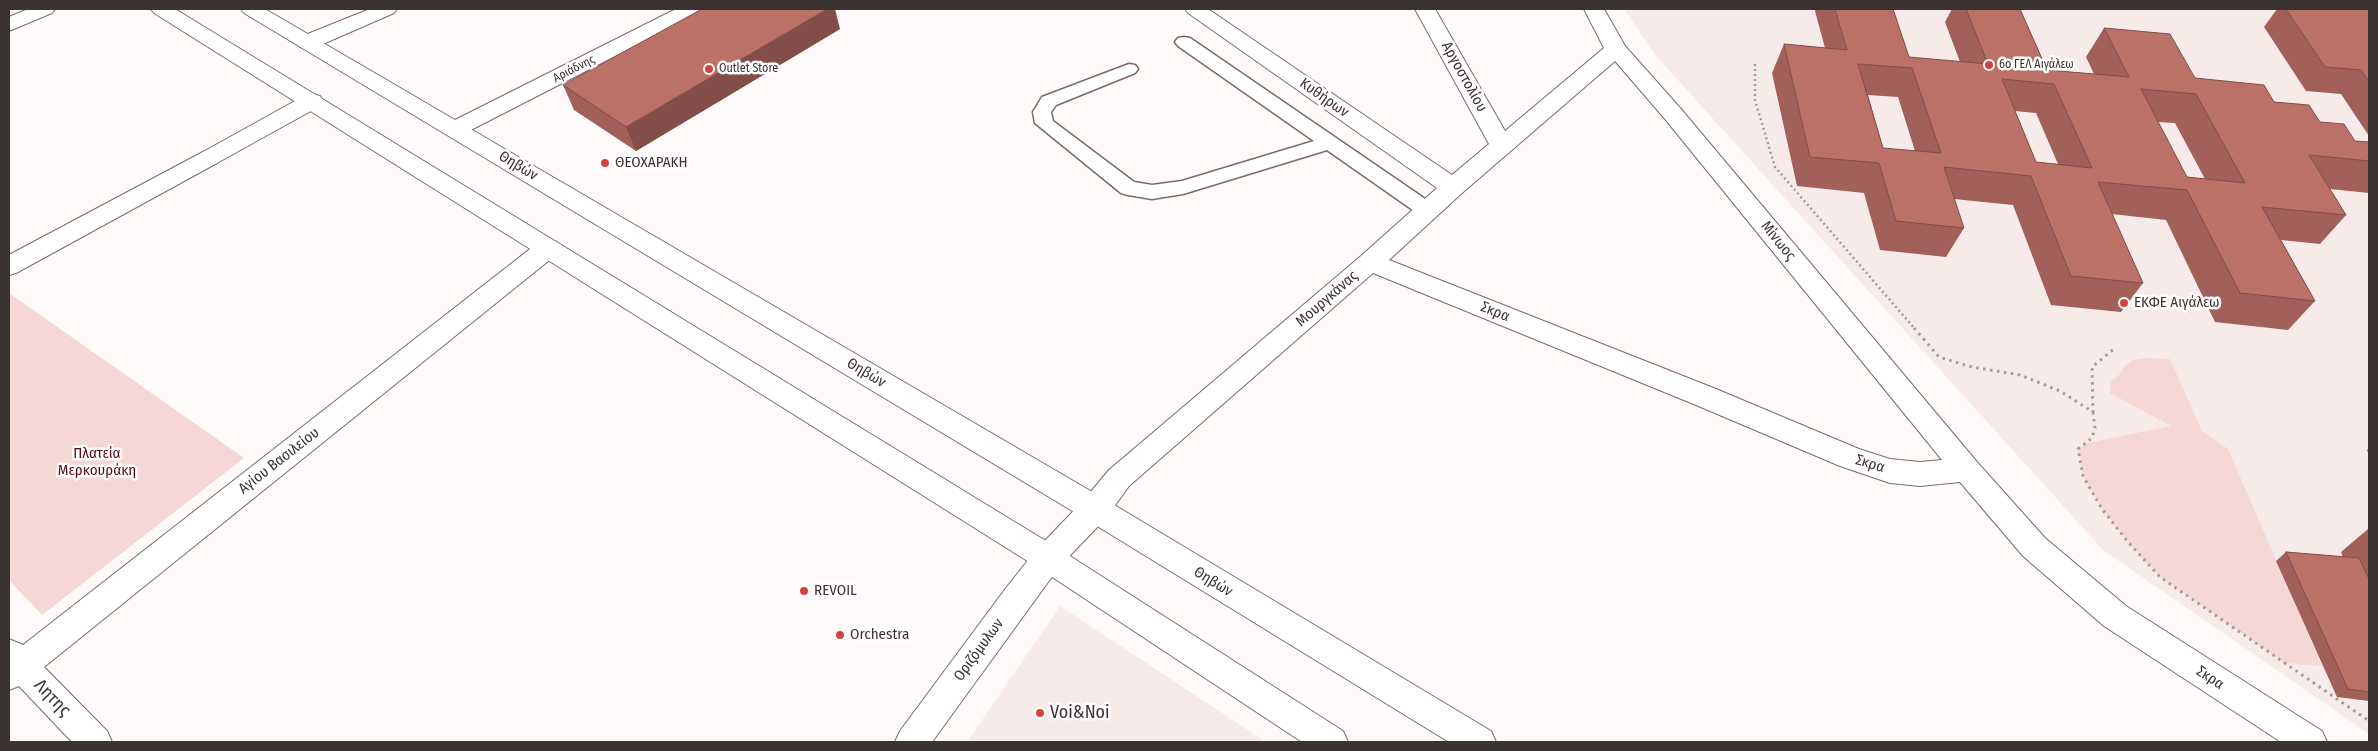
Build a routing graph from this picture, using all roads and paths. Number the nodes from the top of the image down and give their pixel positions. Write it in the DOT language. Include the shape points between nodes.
graph roads {
  1 [pos="45,9"];
  2 [pos="161,9"];
  3 [pos="251,9"];
  4 [pos="387,9"];
  5 [pos="692,9"];
  6 [pos="1195,9"];
  7 [pos="1426,9"];
  8 [pos="1594,9"];
  9 [pos="9,25"];
  10 [pos="308,42"];
  11 [pos="1184,42"];
  12 [pos="1616,48"];
  13 [pos="1755,64"];
  14 [pos="1129,69"];
  15 [pos="312,100"];
  16 [pos="456,129"];
  17 [pos="1330,142"];
  18 [pos="1502,146"];
  19 [pos="1453,187"];
  20 [pos="1427,210"];
  21 [pos="548,248"];
  22 [pos="1370,262"];
  23 [pos="9,265"];
  24 [pos="2115,348"];
  25 [pos="2093,412"];
  26 [pos="1967,470"];
  27 [pos="1095,508"];
  28 [pos="1048,558"];
  29 [pos="13,664"];
  30 [pos="2369,721"];
  31 [pos="95,742"];
  32 [pos="912,742"];
  33 [pos="1331,742"];
  34 [pos="1479,742"];
  35 [pos="2310,742"];
  1 -- 9 [label="street"];
  2 -- 15 [label="street"];
  3 -- 10 [label="street, Θηβών"];
  4 -- 10 [label="street"];
  5 -- 16 [label="street, Αριάδνης"];
  6 -- 19 [label="street, Κυθήρων"];
  7 -- 18 [label="street, Αργοστολίου"];
  8 -- 12 [label="street, Μίνωος"];
  10 -- 16 [label="street, Θηβών"];
  11 -- 17 [label="lane"];
  12 -- 18 [label="street, Μουργκάνας"];
  12 -- 26 [label="street, Μίνωος"];
  13 -- 25 [label="path" via="1755,100 1775,167 1939,357 1972,367 2020,375 2060,391"];
  14 -- 17 [label="lane" via="1049,101 1042,112 1044,123 1128,188 1152,192 1183,188"];
  15 -- 21 [label="street"];
  15 -- 23 [label="street"];
  16 -- 27 [label="street, Θηβών"];
  17 -- 20 [label="lane"];
  18 -- 19 [label="street, Μουργκάνας"];
  19 -- 20 [label="street, Μουργκάνας"];
  20 -- 22 [label="street, Μουργκάνας"];
  21 -- 28 [label="street"];
  21 -- 29 [label="street, Αγίου Βασιλείου"];
  22 -- 26 [label="street, Σκρα" via="1706,396 1850,458 1890,471 1920,474"];
  22 -- 27 [label="street, Μουργκάνας" via="1119,478"];
  24 -- 25 [label="path" via="2092,367"];
  25 -- 30 [label="path" via="2095,428 2092,438 2078,449 2084,476 2102,509 2128,542 2160,577"];
  26 -- 35 [label="street, Σκρα" via="2034,546 2115,616"];
  27 -- 28 [label="street, Μουργκάνας"];
  27 -- 34 [label="street, Θηβών"];
  28 -- 32 [label="street, Οριζόμυλων"];
  28 -- 33 [label="street"];
  29 -- 31 [label="street, Λητης"];
}
